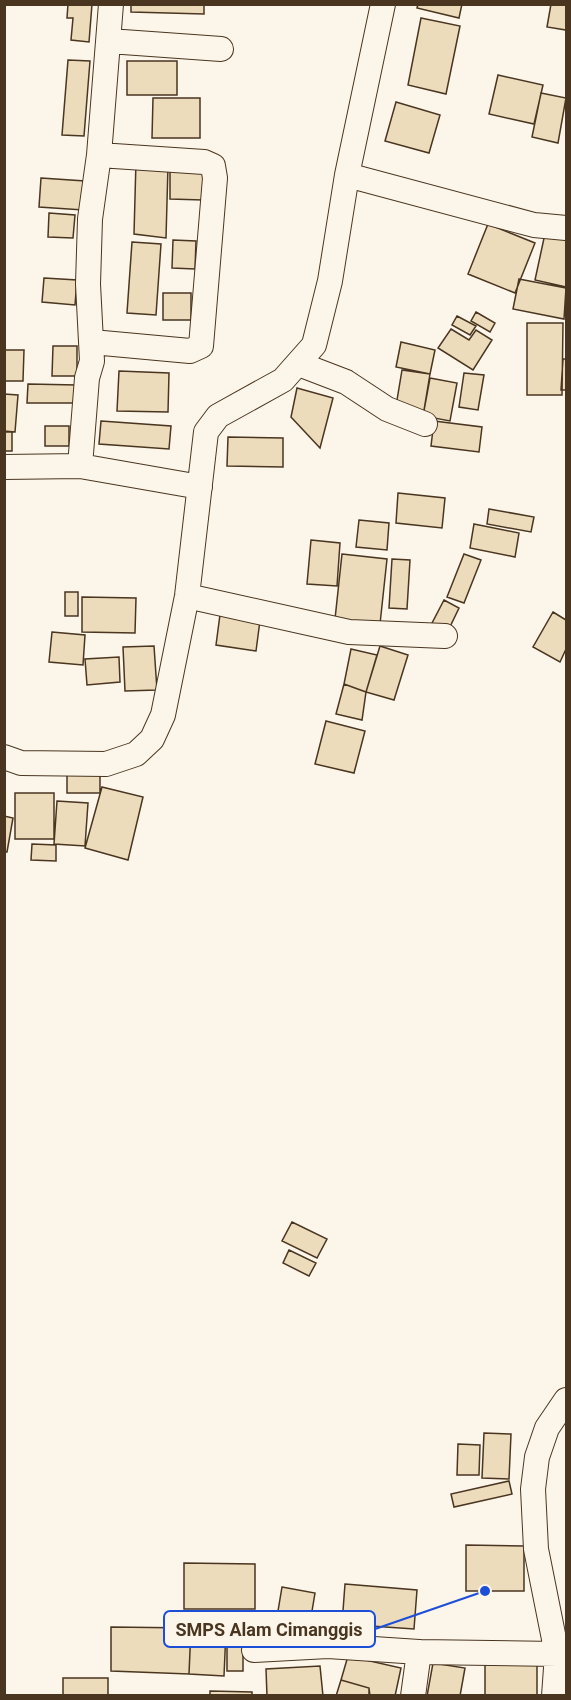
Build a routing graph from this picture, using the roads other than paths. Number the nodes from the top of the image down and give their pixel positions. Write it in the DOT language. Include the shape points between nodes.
graph roads {
  1 [pos="111,4"];
  2 [pos="383,4"];
  3 [pos="109,41"];
  4 [pos="222,49"];
  5 [pos="99,155"];
  6 [pos="347,175"];
  7 [pos="567,228"];
  8 [pos="92,342"];
  9 [pos="299,364"];
  10 [pos="425,424"];
  11 [pos="80,466"];
  12 [pos="4,467"];
  13 [pos="200,487"];
  14 [pos="188,596"];
  15 [pos="445,636"];
  16 [pos="4,757"];
  17 [pos="567,1400"];
  18 [pos="254,1650"];
  19 [pos="419,1652"];
  20 [pos="557,1654"];
  21 [pos="413,1695"];
  22 [pos="554,1695"];
  1 -- 3 [label="street"];
  2 -- 6 [label="street"];
  3 -- 4 [label="street"];
  3 -- 5 [label="street"];
  5 -- 8 [label="street" via="89,256"];
  5 -- 8 [label="street" via="204,162 213,166 215,178 201,346 190,351"];
  6 -- 7 [label="street" via="534,225"];
  6 -- 9 [label="street" via="321,325 314,345"];
  8 -- 11 [label="street"];
  9 -- 10 [label="street" via="346,382 387,409"];
  9 -- 13 [label="street" via="283,380 218,416 206,432"];
  11 -- 12 [label="street"];
  11 -- 13 [label="street"];
  13 -- 14 [label="street"];
  14 -- 15 [label="street" via="349,632"];
  14 -- 16 [label="street" via="163,715 152,739 136,754 93,765 21,763"];
  17 -- 20 [label="street" via="547,1428 537,1457 533,1490 536,1549"];
  18 -- 19 [label="street" via="327,1646"];
  19 -- 20 [label="street"];
  19 -- 21 [label="street"];
  20 -- 22 [label="street"];
}
